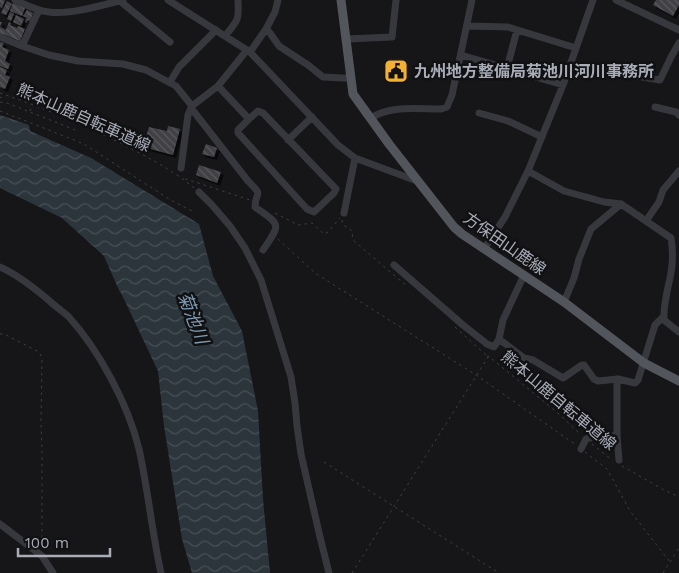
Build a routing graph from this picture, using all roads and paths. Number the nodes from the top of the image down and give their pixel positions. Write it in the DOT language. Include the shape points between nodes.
graph roads {
  1 [pos="15,0"];
  2 [pos="121,0"];
  3 [pos="168,0"];
  4 [pos="238,0"];
  5 [pos="278,0"];
  6 [pos="341,0"];
  7 [pos="396,0"];
  8 [pos="472,0"];
  9 [pos="593,0"];
  10 [pos="616,0"];
  11 [pos="39,10"];
  12 [pos="467,26"];
  13 [pos="266,29"];
  14 [pos="216,30"];
  15 [pos="517,30"];
  16 [pos="679,30"];
  17 [pos="225,36"];
  18 [pos="0,38"];
  19 [pos="347,39"];
  20 [pos="170,42"];
  21 [pos="679,43"];
  22 [pos="22,46"];
  23 [pos="576,48"];
  24 [pos="248,51"];
  25 [pos="460,55"];
  26 [pos="507,68"];
  27 [pos="606,71"];
  28 [pos="350,78"];
  29 [pos="170,82"];
  30 [pos="563,84"];
  31 [pos="218,86"];
  32 [pos="0,93"];
  33 [pos="3,94"];
  34 [pos="0,97"];
  35 [pos="0,102"];
  36 [pos="32,105"];
  37 [pos="191,107"];
  38 [pos="655,108"];
  39 [pos="30,109"];
  40 [pos="0,111"];
  41 [pos="480,113"];
  42 [pos="679,115"];
  43 [pos="312,118"];
  44 [pos="371,118"];
  45 [pos="249,119"];
  46 [pos="78,131"];
  47 [pos="542,137"];
  48 [pos="288,140"];
  49 [pos="355,158"];
  50 [pos="181,168"];
  51 [pos="528,171"];
  52 [pos="679,171"];
  53 [pos="418,181"];
  54 [pos="670,182"];
  55 [pos="679,183"];
  56 [pos="199,192"];
  57 [pos="621,204"];
  58 [pos="192,211"];
  59 [pos="344,213"];
  60 [pos="646,221"];
  61 [pos="274,235"];
  62 [pos="675,242"];
  63 [pos="484,249"];
  64 [pos="264,250"];
  65 [pos="394,265"];
  66 [pos="0,268"];
  67 [pos="524,275"];
  68 [pos="564,302"];
  69 [pos="664,316"];
  70 [pos="679,332"];
  71 [pos="0,334"];
  72 [pos="499,339"];
  73 [pos="494,347"];
  74 [pos="487,356"];
  75 [pos="644,363"];
  76 [pos="476,375"];
  77 [pos="617,379"];
  78 [pos="679,381"];
  79 [pos="617,435"];
  80 [pos="586,439"];
  81 [pos="581,449"];
  82 [pos="324,462"];
  83 [pos="619,463"];
  84 [pos="679,497"];
  85 [pos="394,507"];
  86 [pos="0,524"];
  87 [pos="679,548"];
  88 [pos="42,556"];
  89 [pos="670,562"];
  90 [pos="53,573"];
  91 [pos="161,573"];
  92 [pos="329,573"];
  93 [pos="352,573"];
  94 [pos="499,573"];
  95 [pos="663,573"];
  1 -- 11 [label="street"];
  2 -- 11 [label="street" via="66,13"];
  2 -- 20 [label="street"];
  3 -- 14 [label="street"];
  4 -- 17 [label="street" via="238,17"];
  5 -- 13 [label="street"];
  6 -- 19 [label="main road, 方保田山鹿線"];
  7 -- 19 [label="street" via="392,37"];
  8 -- 12 [label="street"];
  9 -- 23 [label="street"];
  10 -- 16 [label="street"];
  11 -- 22 [label="street"];
  12 -- 15 [label="street"];
  12 -- 25 [label="street"];
  13 -- 24 [label="street"];
  13 -- 28 [label="street" via="280,46 323,77"];
  14 -- 17 [label="street"];
  14 -- 29 [label="street"];
  15 -- 23 [label="street"];
  15 -- 26 [label="street"];
  17 -- 24 [label="street"];
  18 -- 22 [label="street"];
  19 -- 28 [label="main road, 方保田山鹿線"];
  21 -- 27 [label="street" via="660,80"];
  22 -- 29 [label="street" via="78,61 123,64 146,70"];
  23 -- 30 [label="street"];
  24 -- 31 [label="street"];
  24 -- 43 [label="street"];
  25 -- 26 [label="street"];
  25 -- 44 [label="street" via="447,107 399,109"];
  26 -- 30 [label="street"];
  28 -- 44 [label="main road, 方保田山鹿線" via="353,94"];
  29 -- 37 [label="street"];
  30 -- 47 [label="street"];
  31 -- 37 [label="street"];
  31 -- 45 [label="street"];
  32 -- 33 [label="path, 熊本山鹿自転車道線"];
  33 -- 34 [label="path"];
  33 -- 36 [label="path, 熊本山鹿自転車道線"];
  35 -- 46 [label="path"];
  36 -- 39 [label="path"];
  36 -- 56 [label="path, 熊本山鹿自転車道線" via="104,135 166,168"];
  37 -- 50 [label="street"];
  37 -- 61 [label="street" via="258,191 255,207 276,224"];
  38 -- 42 [label="street"];
  40 -- 58 [label="path" via="84,144"];
  41 -- 47 [label="street" via="508,121"];
  43 -- 48 [label="street"];
  43 -- 49 [label="street"];
  44 -- 53 [label="main road, 方保田山鹿線"];
  45 -- 48 [label="street" via="258,112 263,113"];
  45 -- 48 [label="street" via="238,133 307,209 314,212 336,189"];
  47 -- 51 [label="street"];
  49 -- 53 [label="street"];
  49 -- 59 [label="street"];
  51 -- 57 [label="street" via="564,191"];
  51 -- 63 [label="street" via="505,217"];
  52 -- 54 [label="street"];
  53 -- 63 [label="main road, 方保田山鹿線" via="454,227"];
  54 -- 55 [label="street"];
  54 -- 60 [label="street"];
  56 -- 92 [label="street" via="235,233 261,280 291,377 301,454"];
  57 -- 60 [label="street"];
  57 -- 68 [label="street" via="591,229"];
  60 -- 62 [label="street"];
  61 -- 64 [label="street"];
  61 -- 76 [label="path" via="315,273"];
  62 -- 69 [label="street"];
  63 -- 67 [label="main road, 方保田山鹿線"];
  65 -- 73 [label="street" via="463,325"];
  66 -- 91 [label="street" via="38,290 67,316 106,370 131,422"];
  67 -- 68 [label="main road, 方保田山鹿線"];
  67 -- 72 [label="street"];
  68 -- 75 [label="main road, 方保田山鹿線"];
  69 -- 70 [label="street" via="664,320"];
  69 -- 75 [label="street" via="655,325"];
  71 -- 88 [label="path" via="39,352 42,358"];
  72 -- 73 [label="street"];
  72 -- 77 [label="street" via="524,358 562,378 582,365 598,381"];
  73 -- 76 [label="path"];
  74 -- 80 [label="path, 熊本山鹿自転車道線, bridge"];
  75 -- 77 [label="street" via="635,383"];
  75 -- 78 [label="main road, 方保田山鹿線"];
  76 -- 81 [label="path"];
  76 -- 85 [label="path"];
  77 -- 79 [label="street"];
  79 -- 80 [label="street"];
  79 -- 83 [label="street"];
  80 -- 81 [label="street"];
  80 -- 83 [label="path, 熊本山鹿自転車道線"];
  81 -- 89 [label="path" via="607,469 630,511"];
  82 -- 85 [label="path"];
  83 -- 84 [label="path, 熊本山鹿自転車道線"];
  85 -- 93 [label="path"];
  85 -- 94 [label="path"];
  86 -- 88 [label="street"];
  87 -- 89 [label="path"];
  88 -- 90 [label="street"];
  89 -- 95 [label="path"];
}
